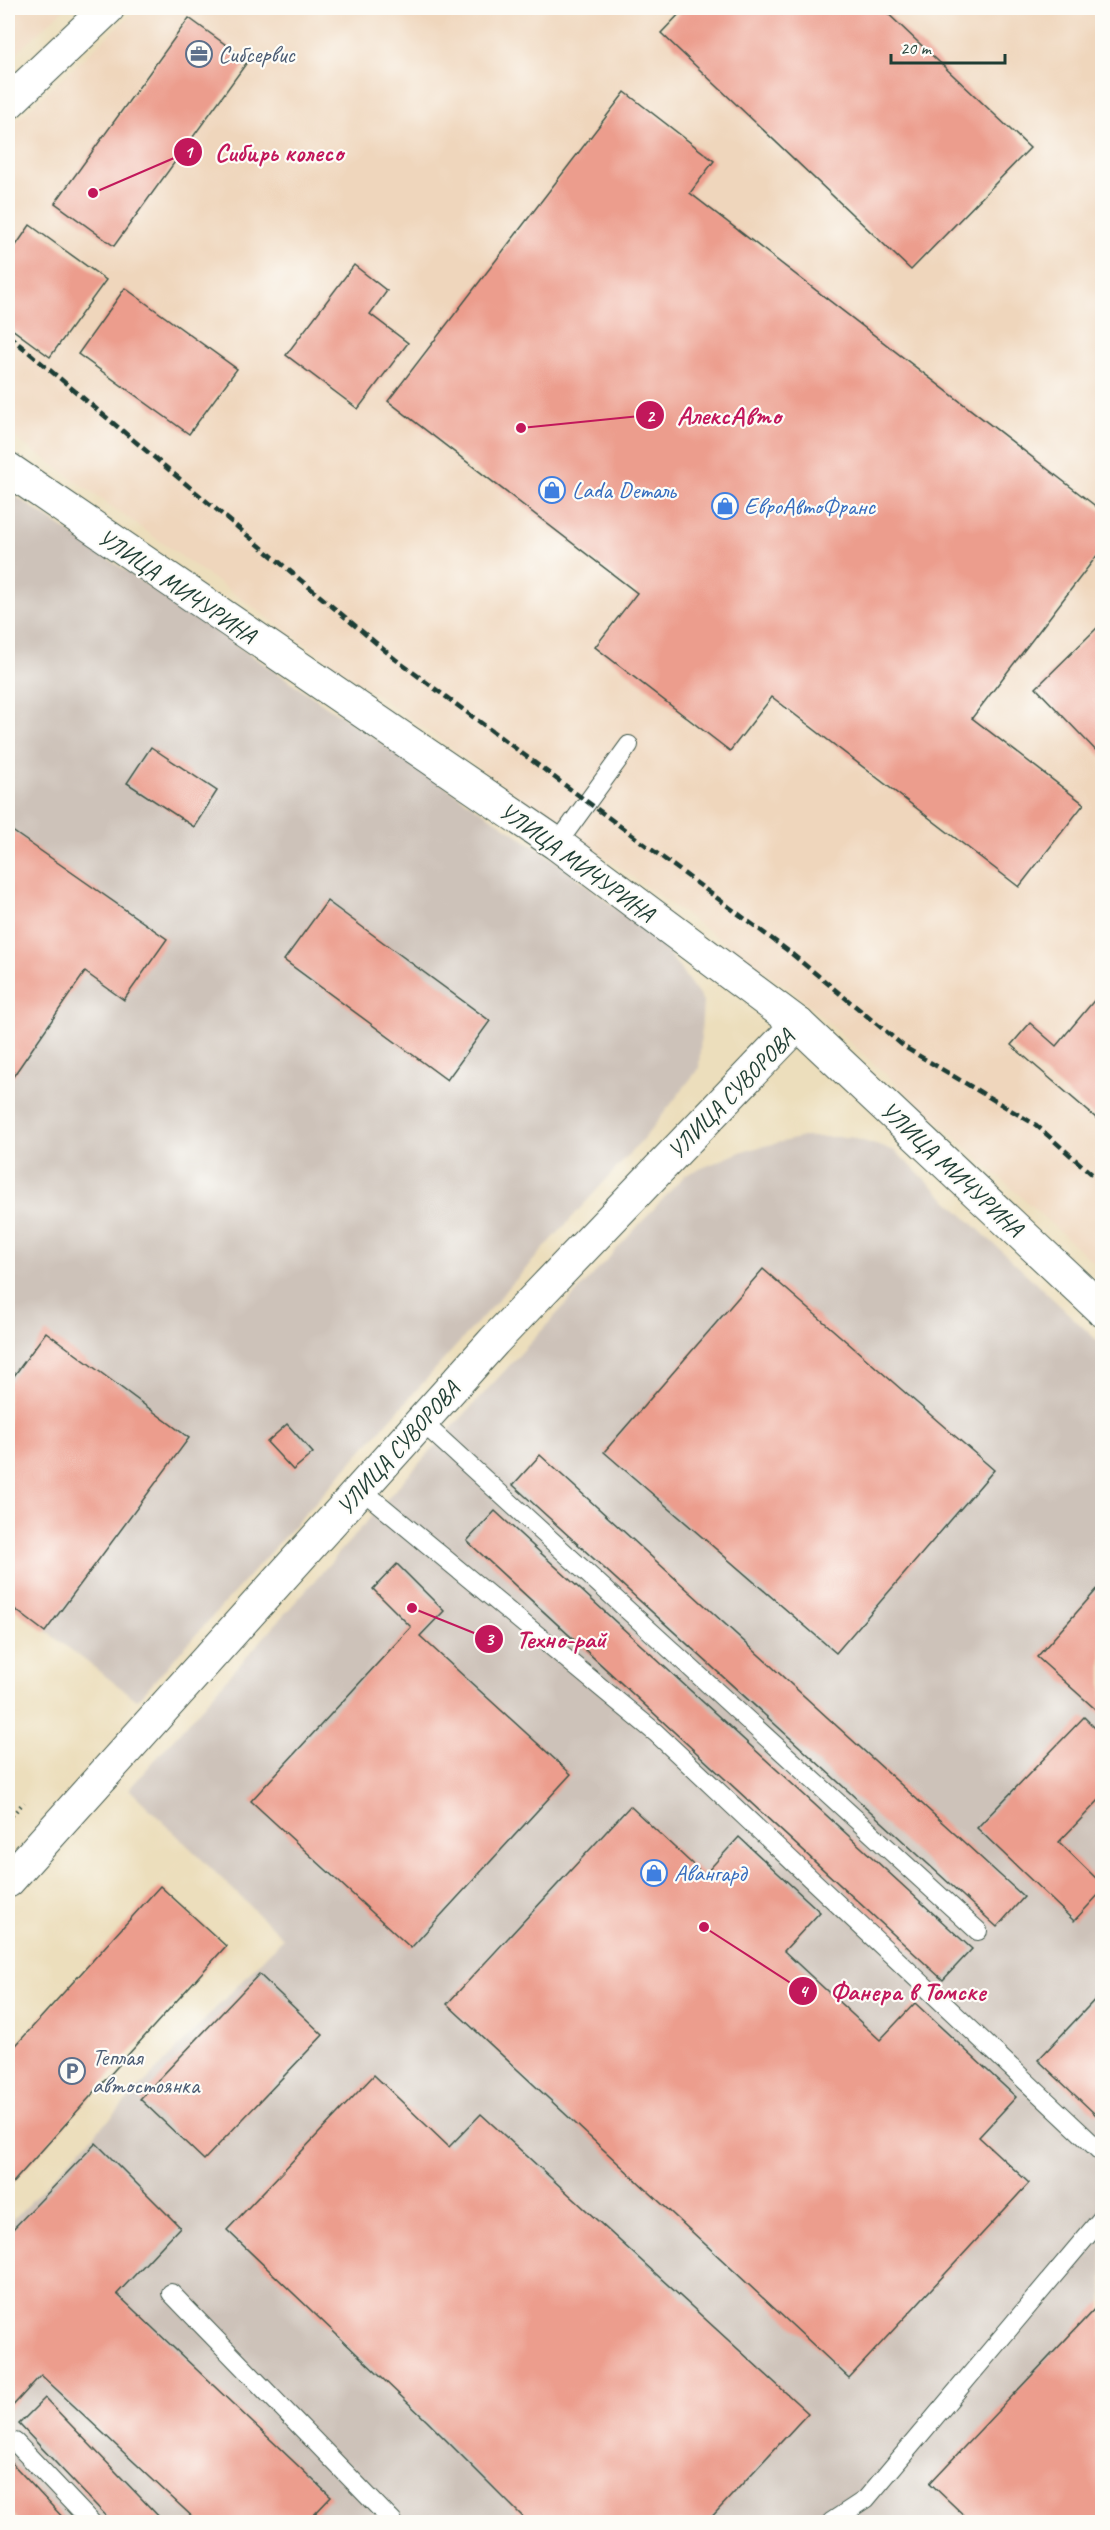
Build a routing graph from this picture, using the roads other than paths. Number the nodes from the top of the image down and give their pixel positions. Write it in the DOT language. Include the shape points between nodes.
graph roads {
  1 [pos="108,8"];
  2 [pos="8,103"];
  3 [pos="8,469"];
  4 [pos="629,746"];
  5 [pos="557,844"];
  6 [pos="798,1024"];
  7 [pos="1102,1310"];
  8 [pos="422,1422"];
  9 [pos="362,1490"];
  10 [pos="8,1881"];
  11 [pos="978,1931"];
  12 [pos="1102,2152"];
  13 [pos="1102,2218"];
  14 [pos="171,2293"];
  15 [pos="15,2442"];
  16 [pos="90,2523"];
  17 [pos="393,2523"];
  18 [pos="831,2523"];
  1 -- 2 [label="main road"];
  3 -- 5 [label="main road, УЛИЦА МИЧУРИНА"];
  4 -- 5 [label="lane"];
  5 -- 6 [label="main road, УЛИЦА МИЧУРИНА"];
  6 -- 7 [label="main road, УЛИЦА МИЧУРИНА"];
  6 -- 8 [label="main road, УЛИЦА СУВОРОВА" via="494,1341"];
  8 -- 9 [label="main road, УЛИЦА СУВОРОВА"];
  8 -- 11 [label="lane"];
  9 -- 10 [label="main road, УЛИЦА СУВОРОВА"];
  9 -- 12 [label="lane" via="656,1734"];
  13 -- 18 [label="lane" via="866,2499"];
  14 -- 17 [label="lane"];
  15 -- 16 [label="lane"];
}
